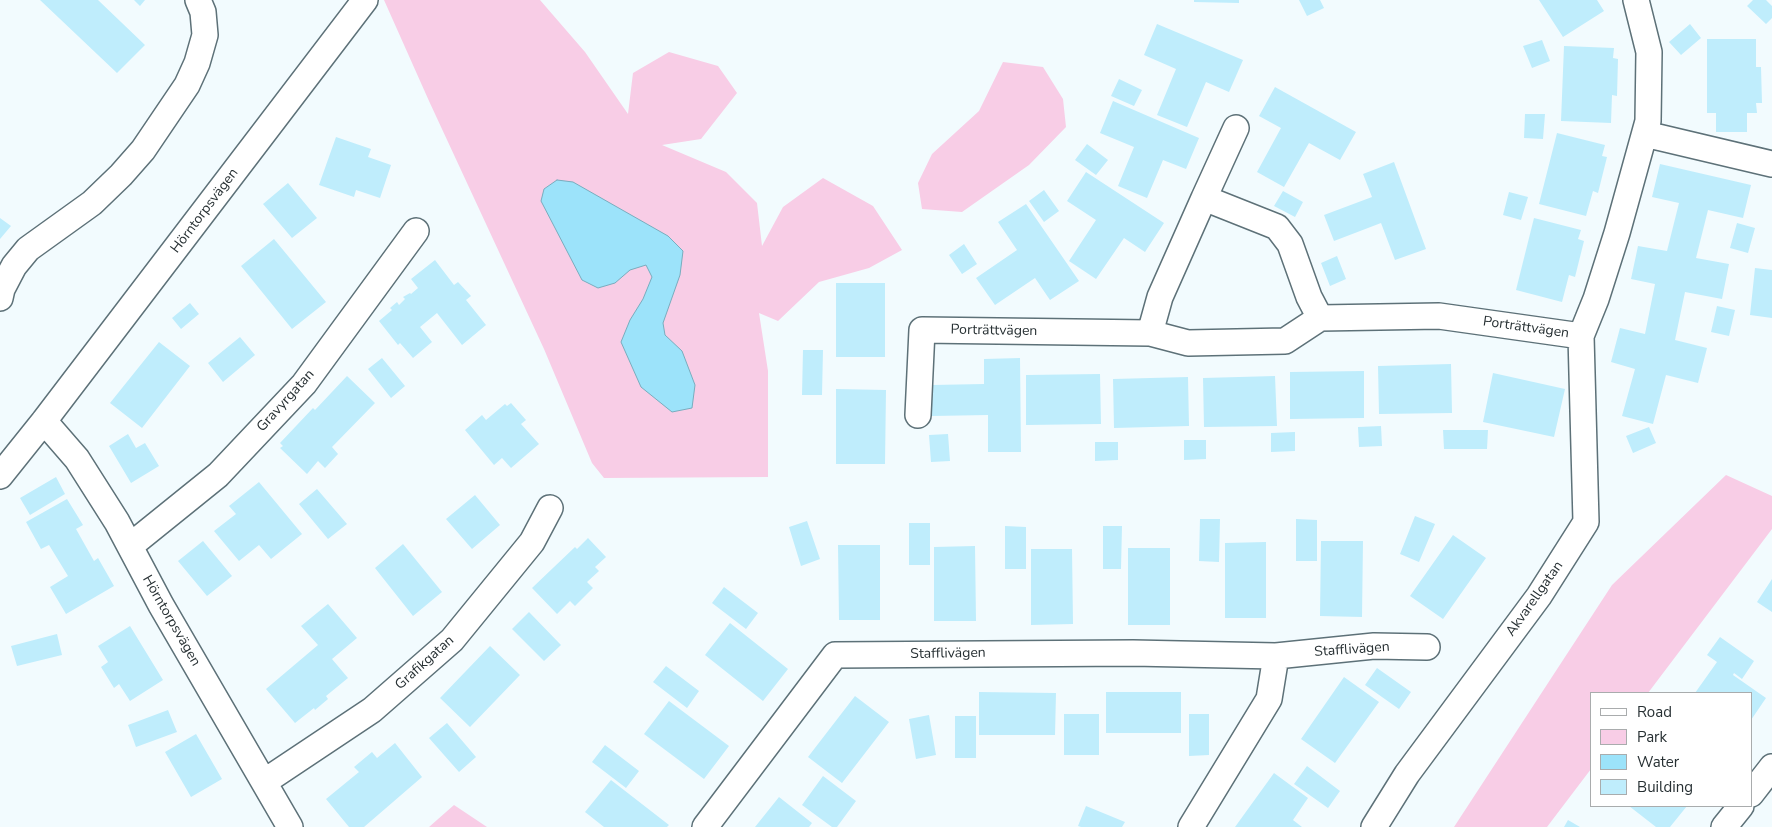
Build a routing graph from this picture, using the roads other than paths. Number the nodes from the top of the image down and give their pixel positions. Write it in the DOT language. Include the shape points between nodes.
graph roads {
  1 [pos="198,0"];
  2 [pos="365,0"];
  3 [pos="1636,0"];
  4 [pos="1236,128"];
  5 [pos="1645,134"];
  6 [pos="1772,164"];
  7 [pos="1204,198"];
  8 [pos="416,231"];
  9 [pos="0,298"];
  10 [pos="1320,318"];
  11 [pos="1150,333"];
  12 [pos="1581,336"];
  13 [pos="918,414"];
  14 [pos="44,421"];
  15 [pos="0,476"];
  16 [pos="550,508"];
  17 [pos="130,546"];
  18 [pos="1428,647"];
  19 [pos="1276,656"];
  20 [pos="1772,767"];
  21 [pos="264,782"];
  22 [pos="1752,793"];
  23 [pos="1740,807"];
  24 [pos="290,827"];
  25 [pos="705,827"];
  26 [pos="1191,827"];
  27 [pos="1374,827"];
  28 [pos="1724,827"];
  1 -- 9 [label="street" via="203,12 205,35 187,85 143,150 121,175 92,203 28,249 14,266"];
  2 -- 14 [label="street, Hörntorpsvägen"];
  3 -- 5 [label="street, Porträttvägen" via="1649,52"];
  4 -- 7 [label="street"];
  5 -- 6 [label="street"];
  5 -- 12 [label="street, Porträttvägen" via="1617,233"];
  7 -- 10 [label="street" via="1277,227 1290,244"];
  7 -- 11 [label="street" via="1160,297"];
  8 -- 17 [label="street, Gravyrgatan" via="304,384 218,475"];
  10 -- 11 [label="street, Porträttvägen" via="1285,341 1188,344"];
  10 -- 12 [label="street, Porträttvägen" via="1439,316"];
  11 -- 13 [label="street, Porträttvägen" via="922,330"];
  12 -- 27 [label="street, Akvarellgatan" via="1586,522 1539,596 1407,774"];
  14 -- 15 [label="street, Hörntorpsvägen"];
  14 -- 17 [label="street, Hörntorpsvägen" via="77,460"];
  16 -- 21 [label="street, Grafikgatan" via="532,542 452,640 372,710"];
  17 -- 21 [label="street, Hörntorpsvägen"];
  18 -- 19 [label="street, Stafflivägen" via="1374,646"];
  19 -- 25 [label="street, Stafflivägen" via="1133,653 835,656"];
  19 -- 26 [label="street" via="1269,700"];
  20 -- 22 [label="street"];
  21 -- 24 [label="street, Hörntorpsvägen"];
  23 -- 28 [label="street"];
}
